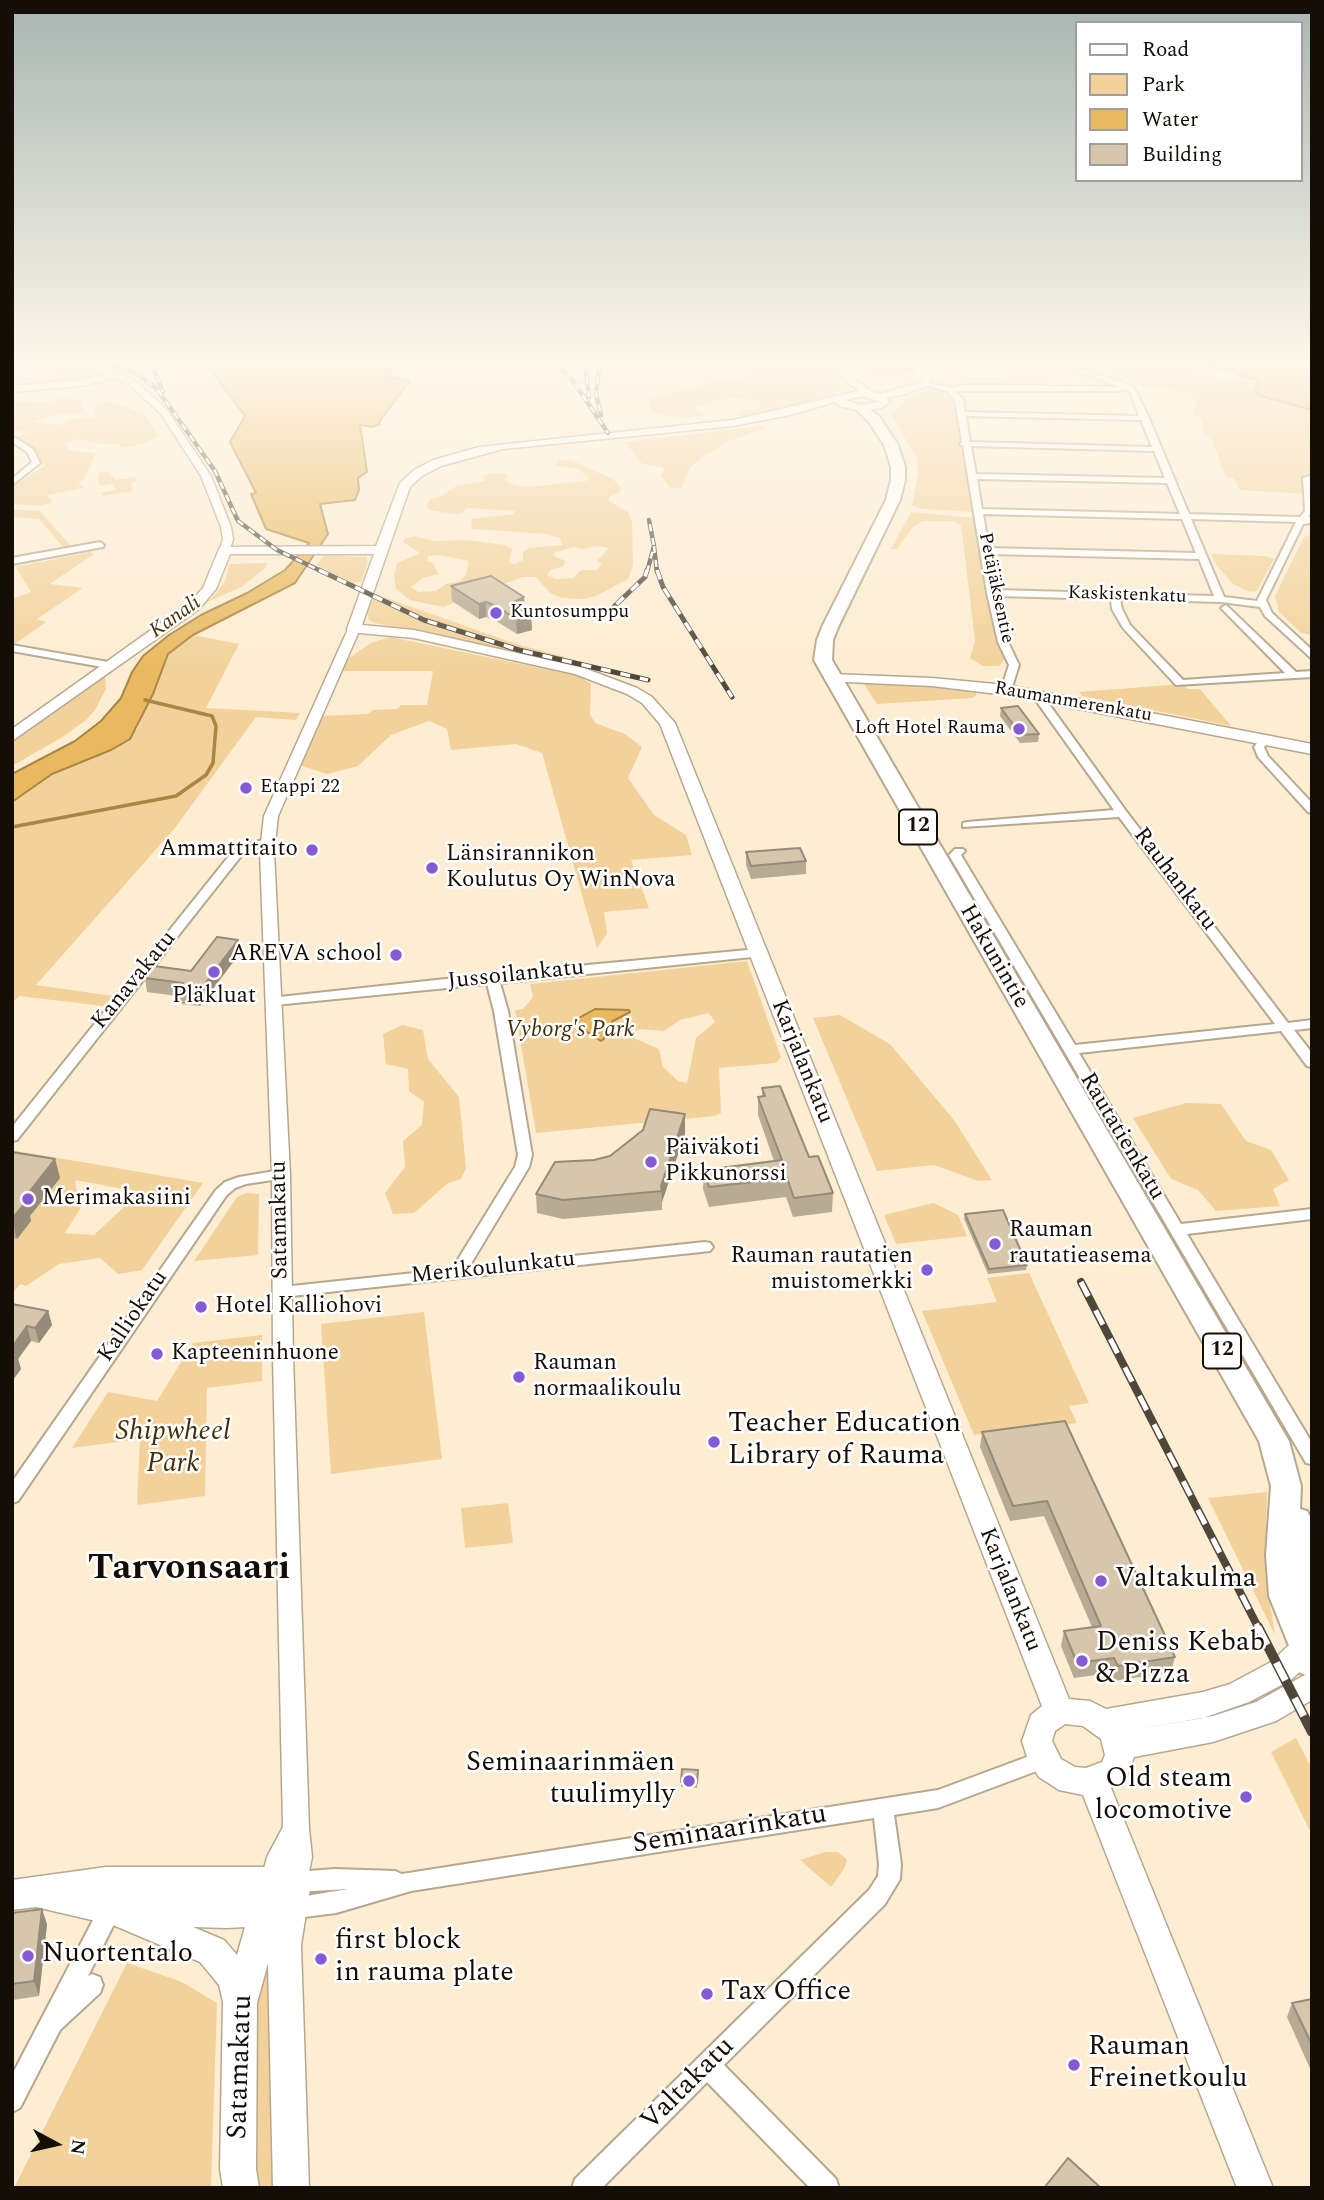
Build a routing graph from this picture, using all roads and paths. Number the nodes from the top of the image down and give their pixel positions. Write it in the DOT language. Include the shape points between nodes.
graph roads {
  1 [pos="34,466"];
  2 [pos="199,466"];
  3 [pos="432,466"];
  4 [pos="898,466"];
  5 [pos="969,466"];
  6 [pos="1164,466"];
  7 [pos="972,476"];
  8 [pos="1307,478"];
  9 [pos="1170,481"];
  10 [pos="12,483"];
  11 [pos="979,512"];
  12 [pos="1185,516"];
  13 [pos="1307,520"];
  14 [pos="100,545"];
  15 [pos="225,550"];
  16 [pos="381,550"];
  17 [pos="985,551"];
  18 [pos="1202,556"];
  19 [pos="12,561"];
  20 [pos="992,593"];
  21 [pos="1115,596"];
  22 [pos="1223,603"];
  23 [pos="1261,604"];
  24 [pos="354,629"];
  25 [pos="12,648"];
  26 [pos="1312,656"];
  27 [pos="108,665"];
  28 [pos="1312,674"];
  29 [pos="1294,676"];
  30 [pos="831,678"];
  31 [pos="1006,690"];
  32 [pos="1037,695"];
  33 [pos="12,736"];
  34 [pos="1265,740"];
  35 [pos="1312,749"];
  36 [pos="1312,810"];
  37 [pos="1122,813"];
  38 [pos="967,825"];
  39 [pos="268,842"];
  40 [pos="959,851"];
  41 [pos="758,953"];
  42 [pos="492,978"];
  43 [pos="275,1001"];
  44 [pos="1312,1024"];
  45 [pos="1284,1027"];
  46 [pos="1070,1050"];
  47 [pos="1312,1063"];
  48 [pos="12,1137"];
  49 [pos="281,1175"];
  50 [pos="1312,1214"];
  51 [pos="1176,1230"];
  52 [pos="705,1247"];
  53 [pos="457,1273"];
  54 [pos="282,1292"];
  55 [pos="1312,1458"];
  56 [pos="12,1496"];
  57 [pos="1310,1643"];
  58 [pos="1312,1683"];
  59 [pos="1059,1712"];
  60 [pos="1112,1735"];
  61 [pos="1043,1760"];
  62 [pos="1093,1782"];
  63 [pos="883,1810"];
  64 [pos="24,1894"];
  65 [pos="281,1896"];
  66 [pos="110,1910"];
  67 [pos="92,1985"];
  68 [pos="240,2003"];
  69 [pos="52,2022"];
  70 [pos="708,2066"];
  71 [pos="12,2100"];
  72 [pos="241,2188"];
  73 [pos="291,2188"];
  74 [pos="584,2188"];
  75 [pos="827,2188"];
  76 [pos="1255,2188"];
  1 -- 10 [label="street"];
  2 -- 15 [label="street" via="226,527"];
  3 -- 16 [label="main road" via="404,486"];
  4 -- 30 [label="highway, Hakunintie / 12" via="897,486 825,640 824,660"];
  5 -- 7 [label="street, Petäjäksentie"];
  6 -- 9 [label="street"];
  7 -- 9 [label="street"];
  7 -- 11 [label="street, Petäjäksentie"];
  8 -- 13 [label="street"];
  9 -- 12 [label="street"];
  11 -- 12 [label="street"];
  11 -- 17 [label="street, Petäjäksentie"];
  12 -- 13 [label="street"];
  12 -- 18 [label="street"];
  13 -- 23 [label="street" via="1277,564"];
  14 -- 19 [label="street"];
  15 -- 16 [label="main road"];
  15 -- 27 [label="main road" via="204,597"];
  16 -- 24 [label="main road"];
  17 -- 18 [label="street"];
  17 -- 20 [label="street, Petäjäksentie"];
  18 -- 22 [label="street"];
  20 -- 21 [label="street, Kaskistenkatu"];
  20 -- 31 [label="street, Petäjäksentie" via="1003,642 1014,665"];
  21 -- 22 [label="street, Kaskistenkatu"];
  21 -- 29 [label="street" via="1126,626 1180,683"];
  22 -- 23 [label="street, Kaskistenkatu"];
  22 -- 29 [label="street"];
  23 -- 26 [label="street"];
  24 -- 39 [label="street, Satamakatu" via="271,816"];
  24 -- 41 [label="main road, Karjalankatu" via="414,634 562,667 618,684 646,700 674,737"];
  25 -- 27 [label="street"];
  27 -- 33 [label="main road"];
  28 -- 29 [label="street"];
  30 -- 31 [label="main road, Raumanmerenkatu"];
  30 -- 57 [label="highway, Hakunintie / 12" via="1274,1441 1286,1486 1283,1579 1288,1607"];
  31 -- 32 [label="main road, Raumanmerenkatu"];
  32 -- 34 [label="main road, Raumanmerenkatu"];
  32 -- 37 [label="street, Rauhankatu"];
  34 -- 35 [label="main road, Raumanmerenkatu"];
  34 -- 36 [label="street" via="1259,747 1263,757"];
  37 -- 38 [label="street"];
  37 -- 45 [label="street, Rauhankatu"];
  39 -- 43 [label="street, Satamakatu"];
  39 -- 48 [label="street, Kanavakatu" via="241,848"];
  40 -- 46 [label="street, Rautatienkatu" via="955,855"];
  41 -- 42 [label="street, Jussoilankatu"];
  41 -- 59 [label="main road, Karjalankatu"];
  42 -- 43 [label="street, Jussoilankatu"];
  42 -- 53 [label="street" via="502,1011 525,1155"];
  43 -- 49 [label="street, Satamakatu"];
  44 -- 45 [label="street"];
  45 -- 46 [label="street"];
  45 -- 47 [label="street, Rauhankatu"];
  46 -- 51 [label="street, Rautatienkatu"];
  49 -- 54 [label="street, Satamakatu"];
  49 -- 56 [label="street, Kalliokatu" via="244,1180 220,1193"];
  50 -- 51 [label="street"];
  51 -- 55 [label="street, Rautatienkatu"];
  52 -- 53 [label="street, Merikoulunkatu"];
  53 -- 54 [label="street, Merikoulunkatu"];
  54 -- 65 [label="street, Satamakatu" via="296,1829 280,1857"];
  57 -- 60 [label="main road" via="1281,1671 1239,1693"];
  58 -- 60 [label="main road" via="1265,1712 1213,1729"];
  59 -- 60 [label="main road" via="1082,1712"];
  59 -- 61 [label="main road" via="1046,1719 1037,1735"];
  60 -- 62 [label="main road" via="1119,1762 1114,1771"];
  61 -- 62 [label="main road" via="1063,1777"];
  61 -- 63 [label="street, Seminaarinkatu" via="938,1799"];
  62 -- 76 [label="main road"];
  63 -- 65 [label="street, Seminaarinkatu" via="411,1881 336,1903"];
  63 -- 70 [label="street, Valtakatu" via="889,1879 877,1897"];
  64 -- 65 [label="main road, Seminaarinkatu" via="106,1882"];
  64 -- 66 [label="main road, Seminaarinkatu"];
  65 -- 66 [label="main road, Seminaarinkatu" via="227,1913"];
  65 -- 68 [label="main road, Satamakatu"];
  65 -- 73 [label="main road, Satamakatu"];
  66 -- 68 [label="main road" via="212,1951 234,1977"];
  66 -- 69 [label="street"];
  67 -- 69 [label="street"];
  68 -- 72 [label="main road, Satamakatu"];
  69 -- 71 [label="street"];
  70 -- 74 [label="street, Valtakatu"];
  70 -- 75 [label="street"];
}
